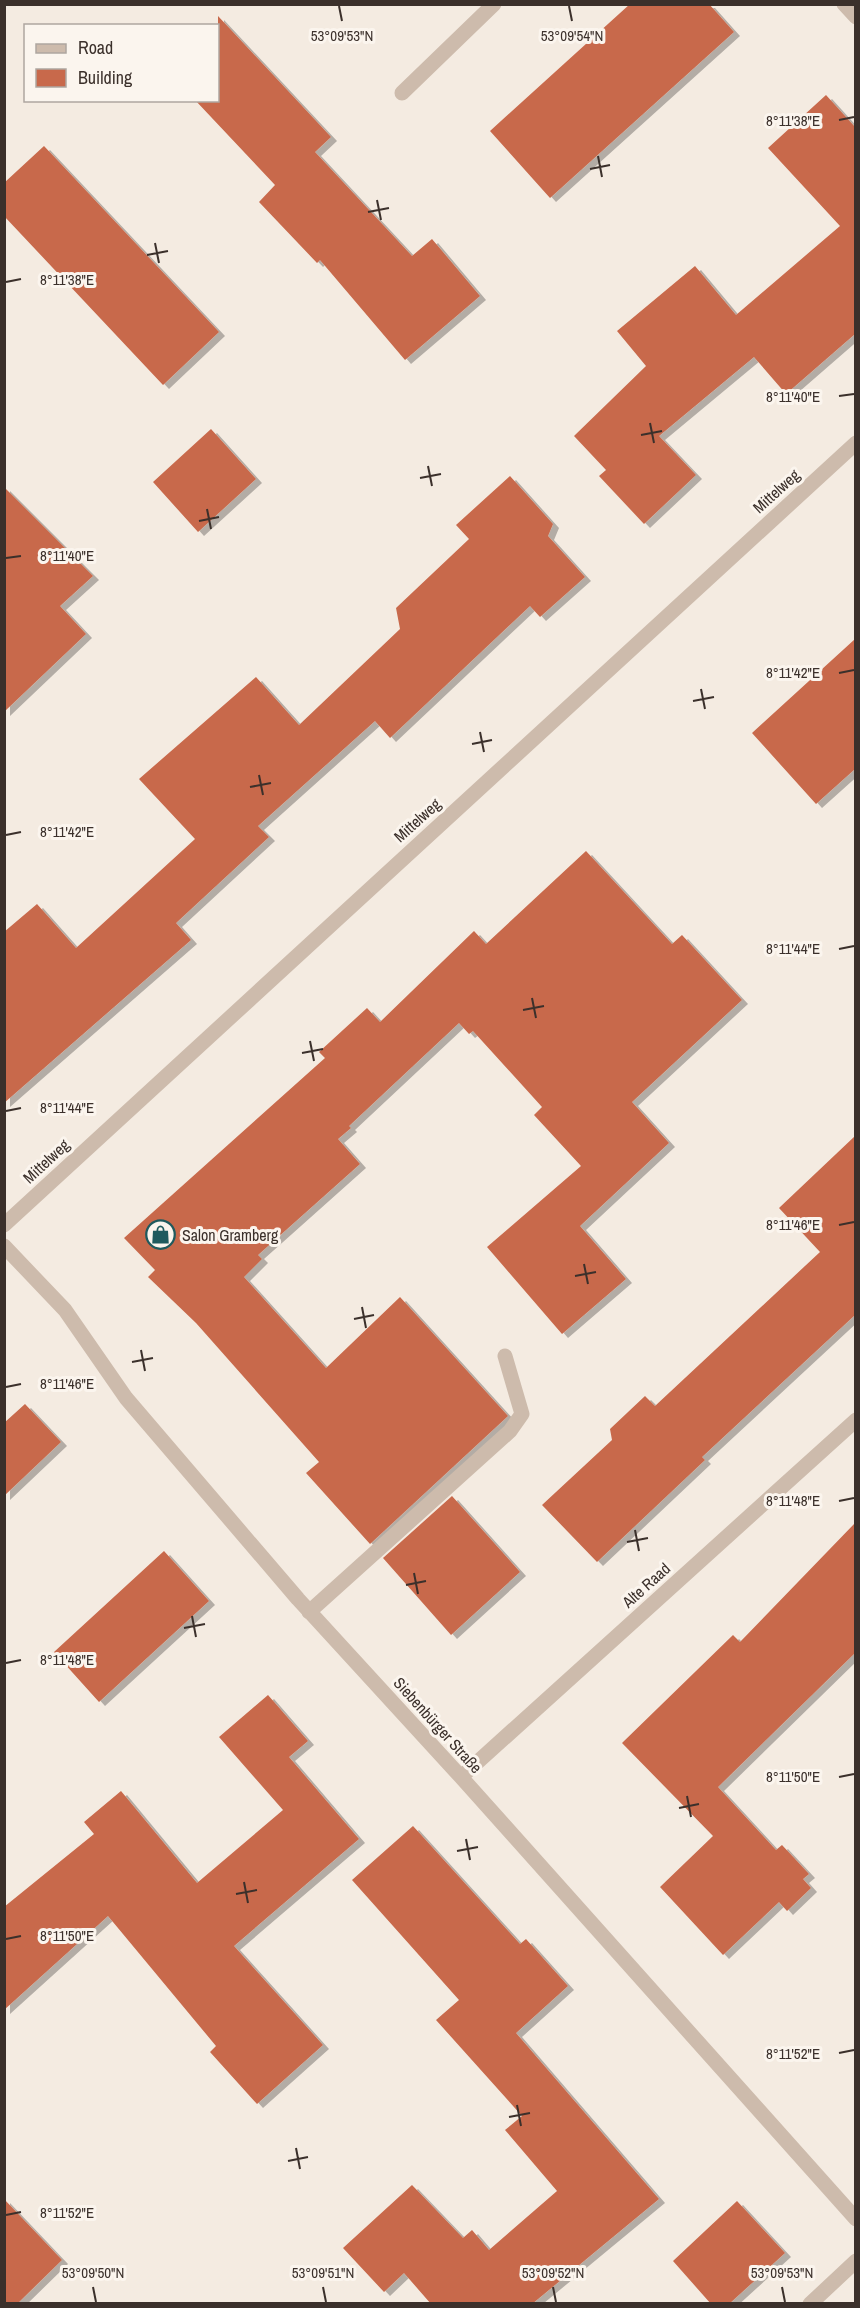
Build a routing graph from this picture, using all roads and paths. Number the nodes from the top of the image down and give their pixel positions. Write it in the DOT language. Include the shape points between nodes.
graph roads {
  1 [pos="494,4"];
  2 [pos="844,4"];
  3 [pos="855,17"];
  4 [pos="402,93"];
  5 [pos="855,443"];
  6 [pos="4,1225"];
  7 [pos="4,1246"];
  8 [pos="505,1356"];
  9 [pos="855,1420"];
  10 [pos="309,1612"];
  11 [pos="462,1777"];
  12 [pos="855,2219"];
  13 [pos="855,2261"];
  14 [pos="810,2304"];
  1 -- 4 [label="street"];
  2 -- 3 [label="street"];
  5 -- 6 [label="street, Mittelweg"];
  7 -- 10 [label="street, Siebenbürger Straße" via="65,1310 126,1398"];
  8 -- 10 [label="street" via="522,1414 510,1431"];
  9 -- 11 [label="street, Alte Raad"];
  10 -- 11 [label="street, Siebenbürger Straße"];
  11 -- 12 [label="street, Siebenbürger Straße"];
  13 -- 14 [label="street"];
}
